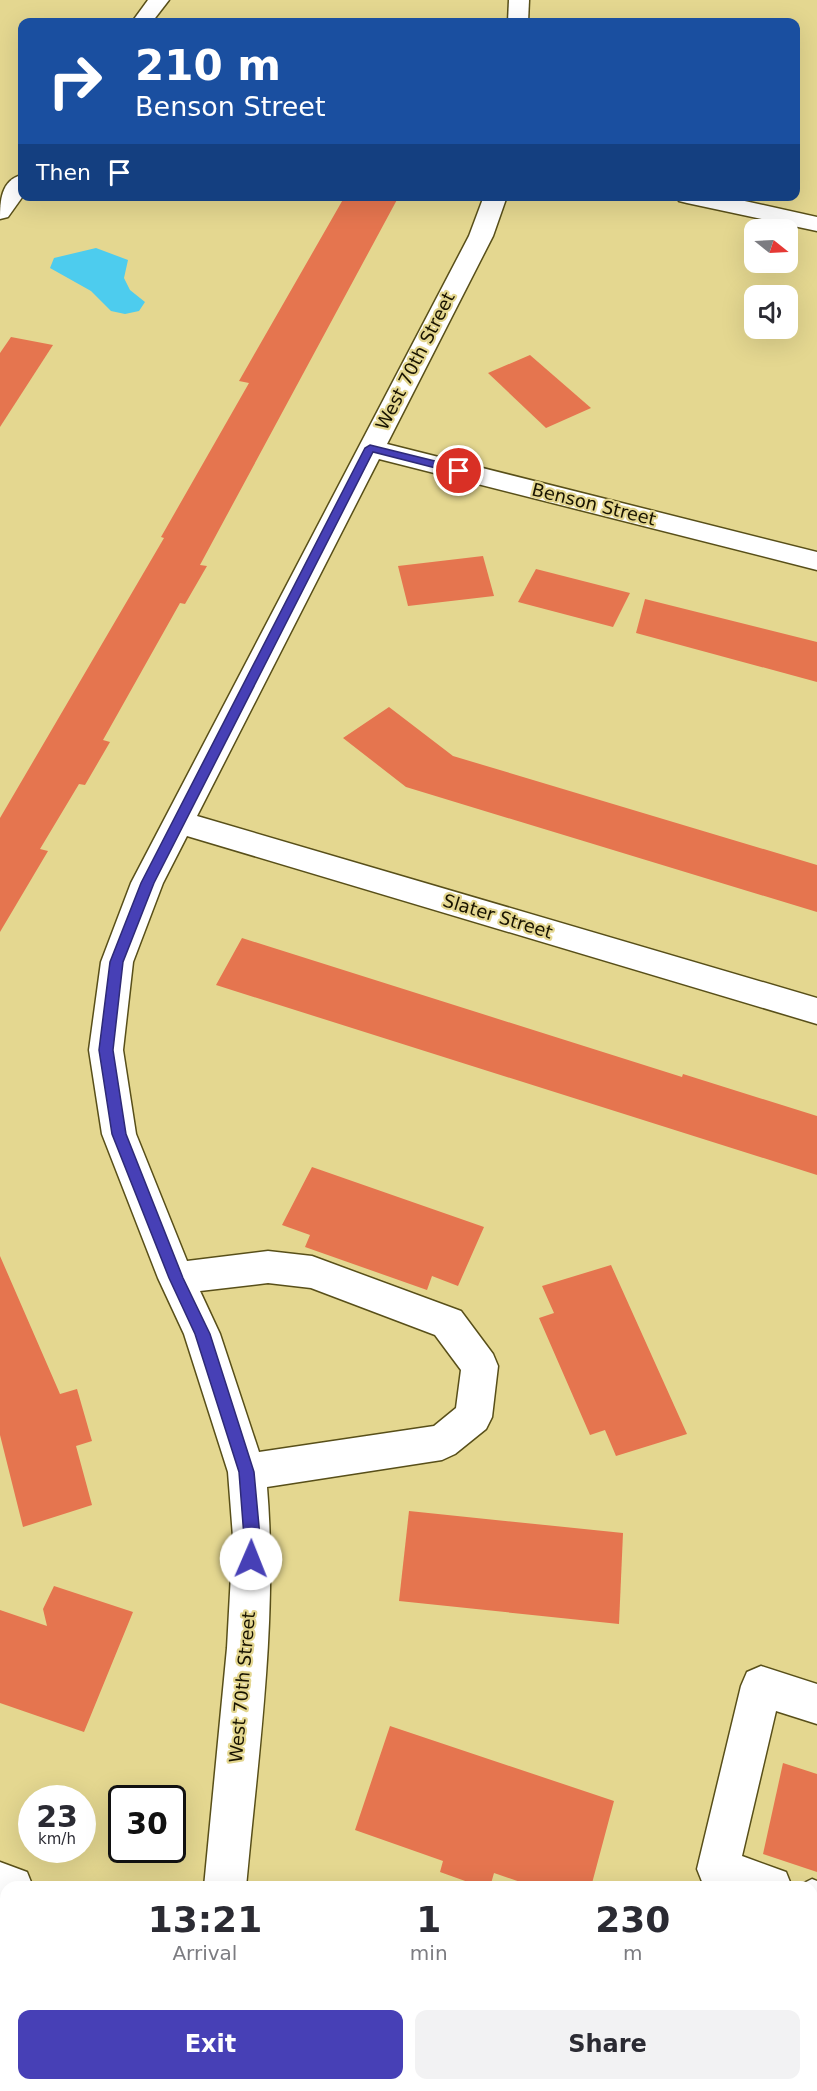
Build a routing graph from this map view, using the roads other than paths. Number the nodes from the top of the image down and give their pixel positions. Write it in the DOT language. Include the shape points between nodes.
graph roads {
  1 [pos="159,0"];
  2 [pos="519,0"];
  3 [pos="145,18"];
  4 [pos="518,18"];
  5 [pos="18,187"];
  6 [pos="494,201"];
  7 [pos="710,201"];
  8 [pos="0,212"];
  9 [pos="817,224"];
  10 [pos="370,448"];
  11 [pos="817,561"];
  12 [pos="179,822"];
  13 [pos="817,1011"];
  14 [pos="176,1278"];
  15 [pos="247,1472"];
  16 [pos="817,1704"];
  17 [pos="226,1881"];
  18 [pos="750,1881"];
  1 -- 3 [label="street"];
  2 -- 4 [label="street"];
  5 -- 8 [label="street"];
  6 -- 10 [label="street, West 70th Street" via="481,236"];
  7 -- 9 [label="street"];
  10 -- 11 [label="street, Benson Street"];
  10 -- 12 [label="street, West 70th Street"];
  12 -- 13 [label="street, Slater Street"];
  12 -- 14 [label="street, West 70th Street" via="147,883 117,962 106,1050 119,1134"];
  14 -- 15 [label="street, West 70th Street" via="202,1334"];
  14 -- 15 [label="street" via="268,1267 312,1272 448,1323 480,1366 473,1417 442,1442"];
  15 -- 17 [label="street, West 70th Street" via="252,1537 248,1637"];
  16 -- 18 [label="street" via="761,1686 718,1869"];
}
